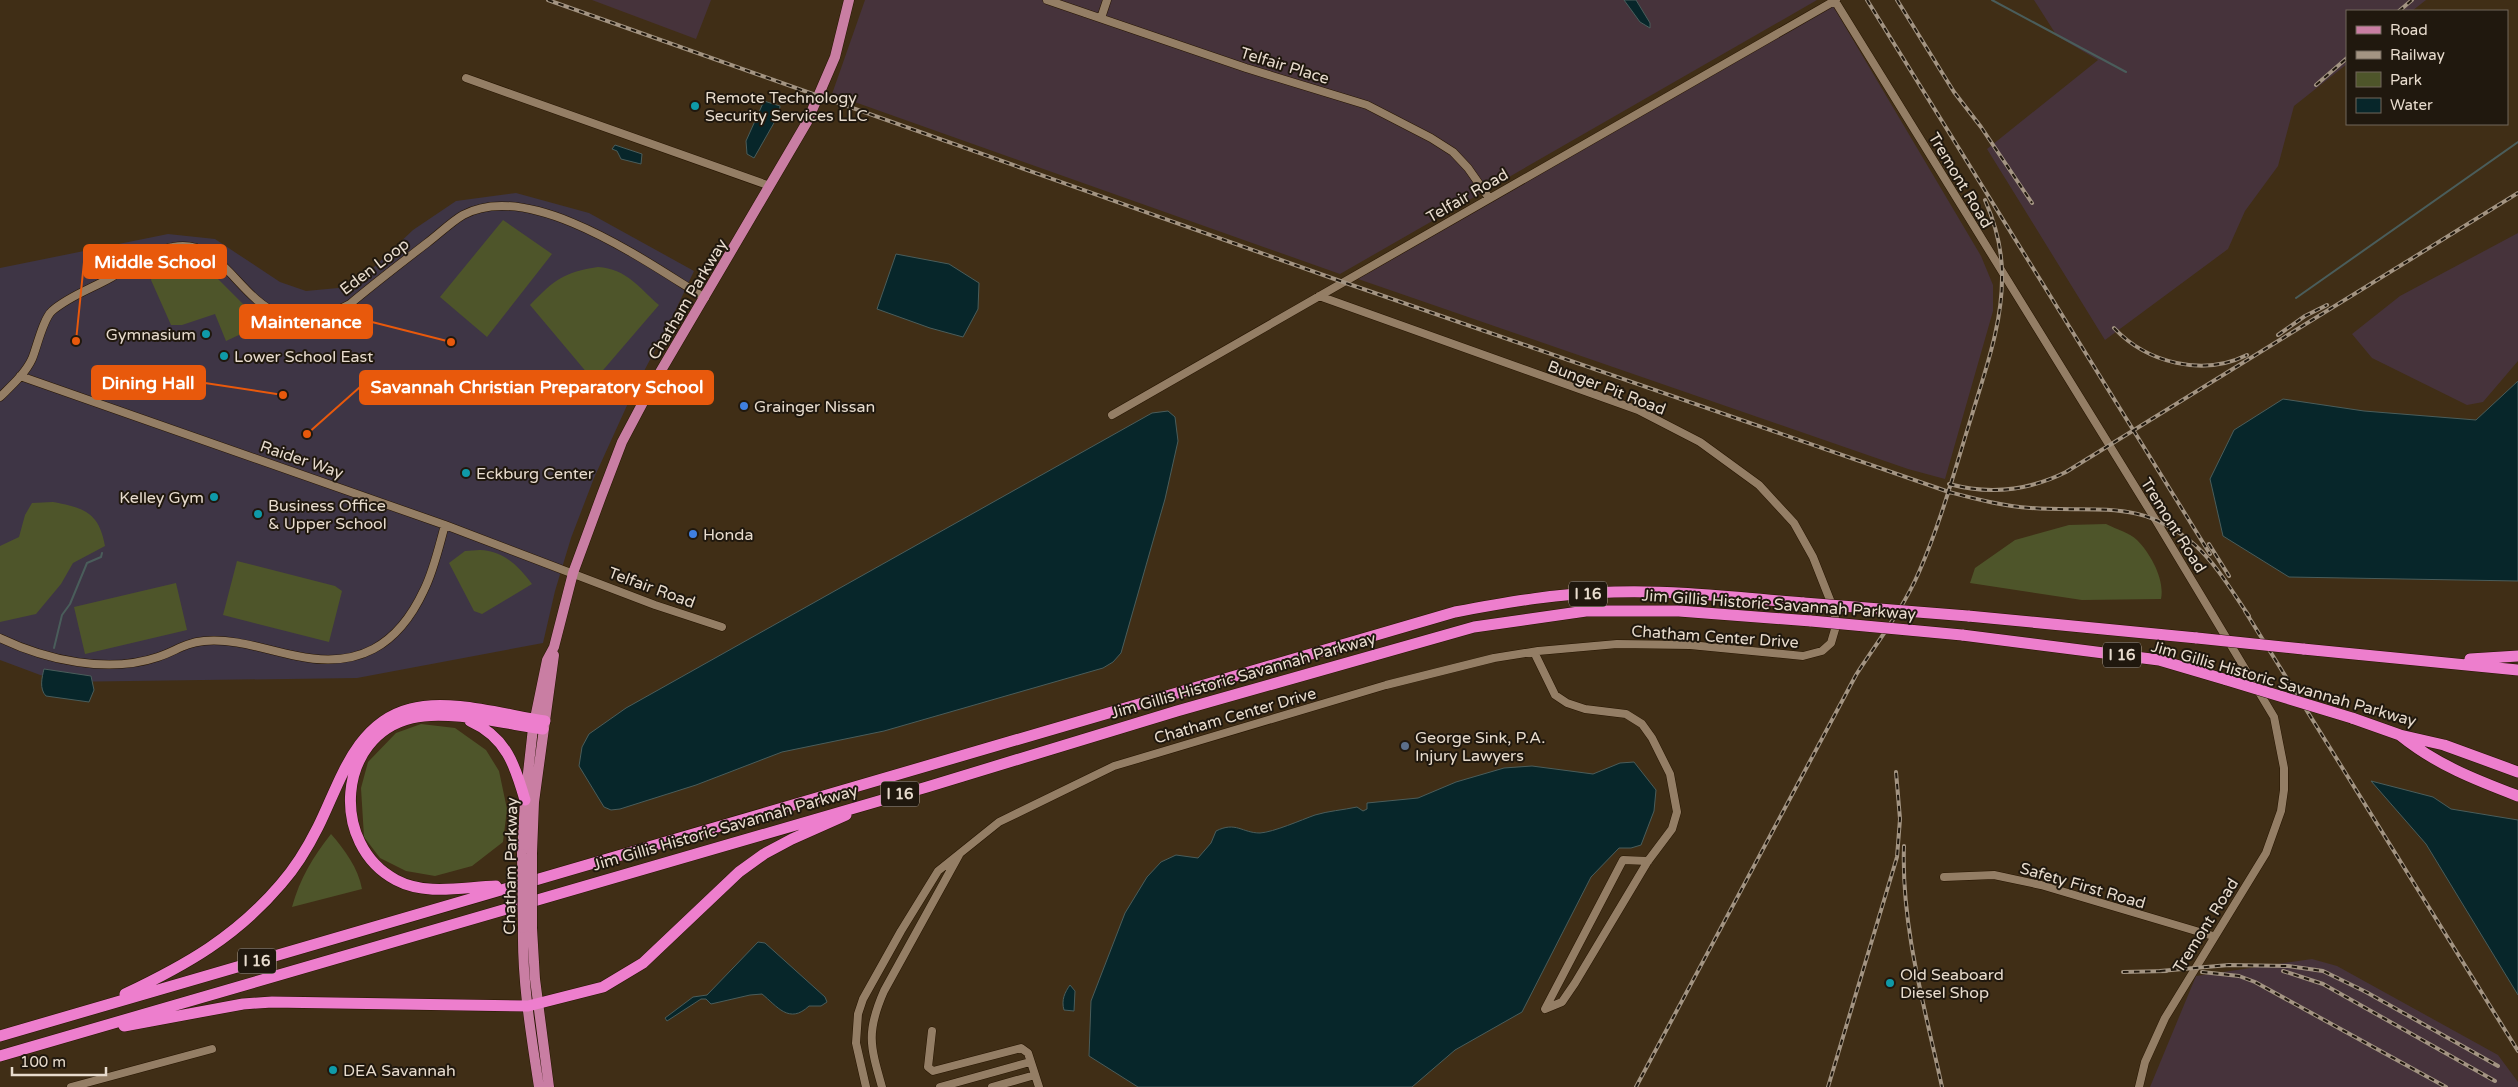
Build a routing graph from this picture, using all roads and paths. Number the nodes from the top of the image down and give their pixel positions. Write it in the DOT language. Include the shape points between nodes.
graph roads {
  1 [pos="848,0"];
  2 [pos="1047,0"];
  3 [pos="1107,0"];
  4 [pos="1836,0"];
  5 [pos="1101,18"];
  6 [pos="466,78"];
  7 [pos="770,186"];
  8 [pos="1488,198"];
  9 [pos="1319,296"];
  10 [pos="705,298"];
  11 [pos="20,376"];
  12 [pos="0,397"];
  13 [pos="1112,415"];
  14 [pos="445,525"];
  15 [pos="573,573"];
  16 [pos="1826,586"];
  17 [pos="722,627"];
  18 [pos="0,638"];
  19 [pos="1534,652"];
  20 [pos="2518,656"];
  21 [pos="2421,660"];
  22 [pos="2518,670"];
  23 [pos="449,716"];
  24 [pos="539,724"];
  25 [pos="2400,735"];
  26 [pos="2518,772"];
  27 [pos="896,795"];
  28 [pos="2518,796"];
  29 [pos="525,800"];
  30 [pos="962,849"];
  31 [pos="527,854"];
  32 [pos="1648,861"];
  33 [pos="1944,878"];
  34 [pos="513,886"];
  35 [pos="2213,936"];
  36 [pos="533,1006"];
  37 [pos="88,1011"];
  38 [pos="932,1032"];
  39 [pos="79,1033"];
  40 [pos="0,1036"];
  41 [pos="212,1049"];
  42 [pos="0,1056"];
  43 [pos="1030,1062"];
  44 [pos="1035,1074"];
  45 [pos="87,1082"];
  46 [pos="71,1087"];
  47 [pos="95,1087"];
  48 [pos="539,1087"];
  49 [pos="549,1087"];
  50 [pos="866,1087"];
  51 [pos="882,1087"];
  52 [pos="940,1087"];
  53 [pos="992,1087"];
  54 [pos="1038,1087"];
  55 [pos="2139,1087"];
  1 -- 7 [label="main road, Chatham Parkway" via="835,57 807,122"];
  2 -- 5 [label="street, Telfair Place"];
  3 -- 5 [label="street"];
  4 -- 8 [label="street, Telfair Road"];
  4 -- 35 [label="street, Tremont Road" via="2274,718 2284,768 2281,811 2266,853"];
  5 -- 8 [label="street, Telfair Place" via="1367,105 1453,152"];
  6 -- 7 [label="street"];
  7 -- 10 [label="main road, Chatham Parkway"];
  8 -- 9 [label="street, Telfair Road"];
  9 -- 13 [label="street, Telfair Road"];
  9 -- 16 [label="street, Bunger Pit Road" via="1638,410 1700,442 1759,485 1779,505 1806,544"];
  10 -- 11 [label="street, Eden Loop" via="621,247 573,223 530,208 488,205 463,215 350,304 314,318 279,314 266,309 208,252 174,246 153,253 51,311 31,361"];
  10 -- 15 [label="main road, Chatham Parkway" via="622,442"];
  11 -- 12 [label="street, Eden Loop"];
  11 -- 14 [label="street, Raider Way"];
  14 -- 15 [label="street, Raider Way"];
  14 -- 18 [label="street" via="425,589 401,629 380,645 349,660 318,660 221,640 188,642 158,657 98,664 57,660"];
  15 -- 17 [label="street, Telfair Road"];
  15 -- 24 [label="main road, Chatham Parkway"];
  16 -- 19 [label="street, Chatham Center Drive" via="1836,626 1831,643 1812,655 1653,644"];
  19 -- 30 [label="street, Chatham Center Drive" via="1395,683 1114,766 999,822"];
  19 -- 32 [label="street" via="1555,695 1585,709 1626,714 1642,724 1652,738 1670,774 1677,812 1672,829"];
  20 -- 21 [label="highway"];
  21 -- 22 [label="highway, Jim Gillis Historic Savannah Parkway / I 16"];
  21 -- 34 [label="highway, Jim Gillis Historic Savannah Parkway / I 16, bridge" via="1968,616 1689,593 1613,592 1534,598 1455,612"];
  23 -- 24 [label="highway"];
  23 -- 29 [label="highway" via="485,729 502,746 514,764"];
  23 -- 34 [label="highway" via="429,715 394,724 365,750 355,768 349,799 356,837 382,872 416,888"];
  24 -- 29 [label="main road, Chatham Parkway"];
  24 -- 31 [label="main road, Chatham Parkway"];
  24 -- 37 [label="highway" via="440,706 409,709 387,719 359,743 307,849 262,906 227,937 190,962"];
  25 -- 26 [label="highway, Jim Gillis Historic Savannah Parkway / I 16" via="2444,745"];
  25 -- 27 [label="highway, Jim Gillis Historic Savannah Parkway / I 16, bridge" via="2159,660 1962,635 1811,621 1649,610 1586,611 1474,627 1186,708"];
  25 -- 28 [label="highway" via="2422,754 2442,765"];
  27 -- 36 [label="highway" via="764,854 719,889 628,974 603,987"];
  27 -- 39 [label="highway, Jim Gillis Historic Savannah Parkway / I 16"];
  29 -- 31 [label="main road, Chatham Parkway"];
  30 -- 50 [label="street, Chatham Center Drive" via="938,871 921,895 863,1000 858,1014 856,1043"];
  30 -- 51 [label="street, Chatham Center Drive" via="875,1010 871,1040"];
  31 -- 36 [label="main road, Chatham Parkway, bridge"];
  32 -- 32 [label="street" via="1562,1002 1545,1009 1623,860"];
  33 -- 35 [label="street, Safety First Road" via="1994,875 2041,884"];
  34 -- 37 [label="highway, Jim Gillis Historic Savannah Parkway / I 16"];
  35 -- 55 [label="street, Tremont Road" via="2165,1018 2145,1062"];
  36 -- 39 [label="highway" via="272,1002 243,1004"];
  36 -- 48 [label="main road, Chatham Parkway"];
  36 -- 49 [label="main road, Chatham Parkway"];
  37 -- 40 [label="highway, Jim Gillis Historic Savannah Parkway / I 16"];
  38 -- 43 [label="street" via="928,1067 933,1071 1021,1048 1028,1053"];
  39 -- 42 [label="highway, Jim Gillis Historic Savannah Parkway / I 16"];
  41 -- 45 [label="street"];
  43 -- 44 [label="street"];
  43 -- 52 [label="street"];
  44 -- 53 [label="street"];
  44 -- 54 [label="street"];
  45 -- 46 [label="street"];
  45 -- 47 [label="street"];
}
